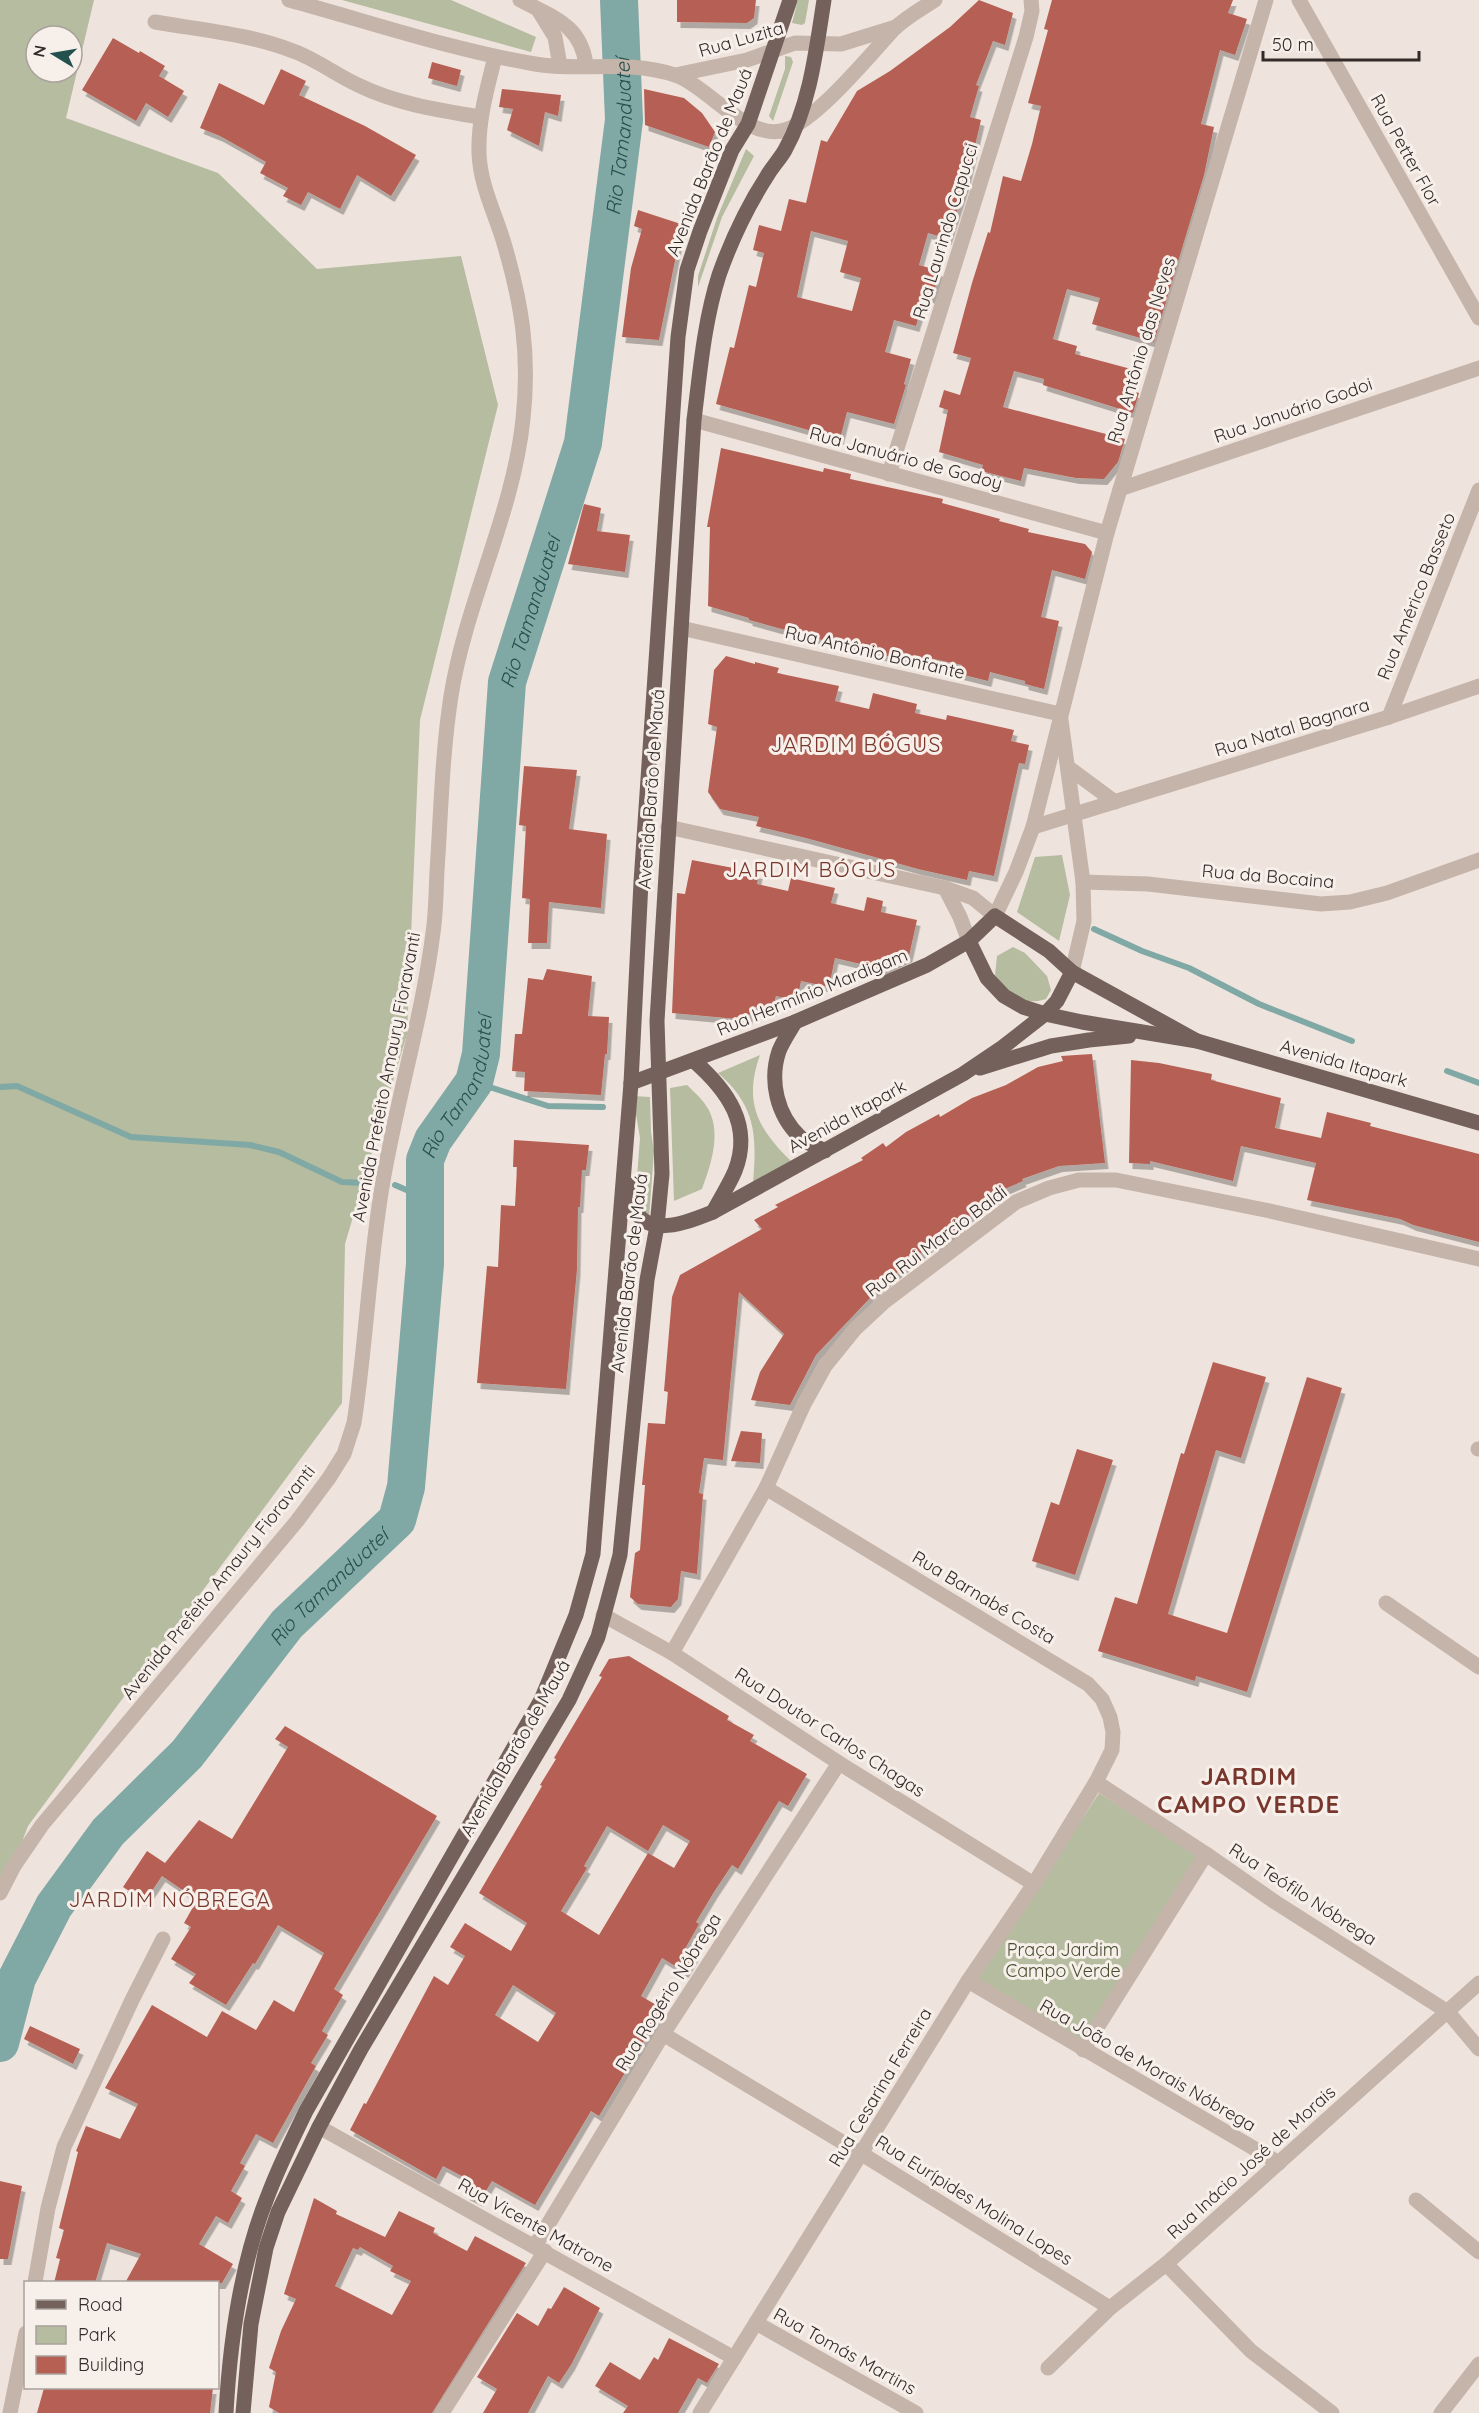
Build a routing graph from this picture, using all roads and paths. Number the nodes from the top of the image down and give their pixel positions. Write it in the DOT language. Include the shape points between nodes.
graph roads {
  1 [pos="289,0"];
  2 [pos="520,0"];
  3 [pos="790,0"];
  4 [pos="824,0"];
  5 [pos="934,0"];
  6 [pos="1031,0"];
  7 [pos="1266,0"];
  8 [pos="1299,0"];
  9 [pos="538,10"];
  10 [pos="155,22"];
  11 [pos="896,27"];
  12 [pos="817,45"];
  13 [pos="774,50"];
  14 [pos="495,57"];
  15 [pos="593,65"];
  16 [pos="560,66"];
  17 [pos="675,75"];
  18 [pos="480,117"];
  19 [pos="748,124"];
  20 [pos="796,125"];
  21 [pos="1479,318"];
  22 [pos="1479,368"];
  23 [pos="694,420"];
  24 [pos="889,474"];
  25 [pos="1120,489"];
  26 [pos="1479,490"];
  27 [pos="1107,533"];
  28 [pos="681,628"];
  29 [pos="1479,686"];
  30 [pos="1060,714"];
  31 [pos="1389,717"];
  32 [pos="1069,768"];
  33 [pos="1115,802"];
  34 [pos="1075,813"];
  35 [pos="668,827"];
  36 [pos="1033,827"];
  37 [pos="1479,860"];
  38 [pos="1083,882"];
  39 [pos="945,888"];
  40 [pos="996,915"];
  41 [pos="969,941"];
  42 [pos="1072,972"];
  43 [pos="1045,1014"];
  44 [pos="795,1022"];
  45 [pos="1154,1034"];
  46 [pos="1197,1041"];
  47 [pos="694,1061"];
  48 [pos="963,1074"];
  49 [pos="658,1075"];
  50 [pos="631,1083"];
  51 [pos="1479,1123"];
  52 [pos="626,1144"];
  53 [pos="825,1151"];
  54 [pos="713,1212"];
  55 [pos="657,1226"];
  56 [pos="1479,1259"];
  57 [pos="766,1488"];
  58 [pos="1386,1603"];
  59 [pos="603,1615"];
  60 [pos="672,1653"];
  61 [pos="1479,1667"];
  62 [pos="839,1763"];
  63 [pos="1096,1782"];
  64 [pos="1206,1854"];
  65 [pos="1034,1884"];
  66 [pos="0,1893"];
  67 [pos="163,1940"];
  68 [pos="968,1981"];
  69 [pos="1479,1983"];
  70 [pos="1448,2012"];
  71 [pos="663,2034"];
  72 [pos="1479,2049"];
  73 [pos="1083,2050"];
  74 [pos="319,2127"];
  75 [pos="862,2154"];
  76 [pos="1279,2163"];
  77 [pos="1416,2200"];
  78 [pos="540,2249"];
  79 [pos="1479,2252"];
  80 [pos="1166,2264"];
  81 [pos="35,2281"];
  82 [pos="1110,2308"];
  83 [pos="756,2323"];
  84 [pos="24,2343"];
  85 [pos="735,2358"];
  86 [pos="1479,2364"];
  87 [pos="1047,2368"];
  88 [pos="10,2413"];
  89 [pos="226,2413"];
  90 [pos="243,2413"];
  91 [pos="442,2413"];
  92 [pos="700,2413"];
  93 [pos="916,2413"];
  94 [pos="1332,2413"];
  95 [pos="1441,2413"];
  1 -- 14 [label="street, Rua Luzita"];
  2 -- 9 [label="street"];
  3 -- 13 [label="main road, Avenida Barão de Mauá"];
  4 -- 12 [label="main road, Avenida Barão de Mauá"];
  5 -- 11 [label="street"];
  6 -- 24 [label="street, Rua Laurindo Capucci" via="1026,37"];
  7 -- 25 [label="street, Rua Antônio das Neves"];
  8 -- 21 [label="street, Rua Petter Flor"];
  9 -- 15 [label="street" via="570,28"];
  9 -- 16 [label="street" via="555,37"];
  10 -- 18 [label="street" via="272,43 296,51 386,98"];
  11 -- 12 [label="street, Rua Luzita" via="854,41"];
  11 -- 20 [label="street" via="865,63"];
  12 -- 13 [label="street, Rua Luzita" via="795,43"];
  12 -- 20 [label="main road, Avenida Barão de Mauá"];
  13 -- 17 [label="street, Rua Luzita" via="747,60"];
  13 -- 19 [label="main road, Avenida Barão de Mauá"];
  14 -- 16 [label="street, Rua Luzita"];
  14 -- 18 [label="street, Avenida Prefeito Amaury Fioravanti"];
  15 -- 16 [label="street, Rua Luzita"];
  15 -- 17 [label="street, Rua Luzita" via="637,67"];
  17 -- 19 [label="street, Rua Luzita"];
  18 -- 66 [label="street, Avenida Prefeito Amaury Fioravanti" via="479,155 484,190 515,281 525,338 523,423 505,512 462,638 451,696 434,929 382,1189 354,1423 344,1454 330,1478 42,1825"];
  19 -- 20 [label="street, Rua Luzita" via="772,132"];
  19 -- 50 [label="main road, Avenida Barão de Mauá" via="732,150 687,270 678,337"];
  20 -- 23 [label="main road, Avenida Barão de Mauá" via="785,151 750,204 719,276"];
  22 -- 25 [label="street, Rua Januário Godoi"];
  23 -- 24 [label="street, Rua Januário de Godoy"];
  23 -- 28 [label="main road, Avenida Barão de Mauá"];
  24 -- 27 [label="street, Rua Januário de Godoy"];
  25 -- 27 [label="street, Rua Antônio das Neves"];
  26 -- 31 [label="street, Rua Américo Basseto"];
  27 -- 30 [label="street, Rua Antônio das Neves"];
  28 -- 30 [label="street, Rua Antônio Bonfante"];
  28 -- 35 [label="main road, Avenida Barão de Mauá"];
  29 -- 31 [label="street, Rua Natal Bagnara"];
  30 -- 32 [label="street, Rua Antônio das Neves"];
  30 -- 36 [label="street, Rua Antônio das Neves"];
  31 -- 33 [label="street, Rua Natal Bagnara"];
  32 -- 33 [label="street"];
  32 -- 34 [label="street, Rua Antônio das Neves"];
  33 -- 34 [label="street, Rua Natal Bagnara"];
  34 -- 36 [label="street, Rua Natal Bagnara"];
  34 -- 38 [label="street, Rua Antônio das Neves"];
  35 -- 39 [label="street"];
  35 -- 49 [label="main road, Avenida Barão de Mauá" via="657,1022"];
  36 -- 40 [label="street, Rua Antônio das Neves"];
  37 -- 38 [label="street, Rua da Bocaina" via="1350,903 1321,904 1148,884"];
  38 -- 42 [label="street, Rua Antônio das Neves" via="1084,921"];
  39 -- 40 [label="street" via="973,898"];
  39 -- 41 [label="street"];
  40 -- 41 [label="main road, Rua Hermínio Mardigam"];
  40 -- 42 [label="main road, Avenida Itapark"];
  41 -- 43 [label="main road, Avenida Itapark" via="987,978 1004,996"];
  41 -- 44 [label="main road, Rua Hermínio Mardigam" via="927,965"];
  42 -- 43 [label="main road, Avenida Itapark" via="1057,1001"];
  42 -- 46 [label="main road, Avenida Itapark"];
  43 -- 45 [label="main road, Avenida Itapark"];
  43 -- 48 [label="main road, Avenida Itapark"];
  44 -- 47 [label="main road, Rua Hermínio Mardigam"];
  44 -- 53 [label="main road" via="780,1049 773,1075 778,1101 802,1139"];
  45 -- 46 [label="main road, Avenida Itapark"];
  45 -- 48 [label="main road" via="1051,1046"];
  46 -- 51 [label="main road, Avenida Itapark"];
  47 -- 49 [label="main road, Rua Hermínio Mardigam"];
  47 -- 54 [label="main road" via="728,1097 738,1119 741,1146 735,1171"];
  48 -- 53 [label="main road, Avenida Itapark"];
  49 -- 50 [label="main road, Rua Hermínio Mardigam"];
  49 -- 55 [label="main road, Avenida Barão de Mauá" via="662,1174"];
  50 -- 52 [label="main road, Avenida Barão de Mauá"];
  52 -- 55 [label="main road" via="632,1205 636,1214"];
  52 -- 89 [label="main road, Avenida Barão de Mauá" via="593,1554 576,1615 541,1700 306,2111 284,2158 266,2200 245,2275 229,2366"];
  53 -- 54 [label="main road, Avenida Itapark"];
  54 -- 55 [label="main road, Avenida Itapark" via="682,1224"];
  55 -- 59 [label="main road, Avenida Barão de Mauá" via="646,1280 620,1555"];
  56 -- 57 [label="street, Rua Rui Marcio Baldi" via="1116,1180 1079,1179 1049,1188 1016,1202 884,1302 855,1329 825,1366"];
  57 -- 60 [label="street, Rua Rui Marcio Baldi"];
  57 -- 63 [label="street, Rua Barnabé Costa" via="1088,1684 1102,1699 1113,1732 1112,1750"];
  58 -- 61 [label="street"];
  59 -- 60 [label="street, Rua Doutor Carlos Chagas"];
  59 -- 74 [label="main road, Avenida Barão de Mauá" via="598,1637 569,1700 361,2049"];
  60 -- 62 [label="street, Rua Doutor Carlos Chagas"];
  62 -- 65 [label="street, Rua Doutor Carlos Chagas"];
  62 -- 71 [label="street, Rua Rogério Nóbrega"];
  63 -- 64 [label="street, Rua Teófilo Nóbrega"];
  63 -- 65 [label="street, Rua Cesarina Ferreira"];
  64 -- 70 [label="street, Rua Teófilo Nóbrega"];
  64 -- 73 [label="street"];
  65 -- 68 [label="street, Rua Cesarina Ferreira"];
  67 -- 81 [label="street" via="64,2147"];
  68 -- 73 [label="street, Rua João de Morais Nóbrega"];
  68 -- 75 [label="street, Rua Cesarina Ferreira"];
  69 -- 70 [label="street, Rua Inácio José de Morais"];
  70 -- 72 [label="street, Rua Teófilo Nóbrega"];
  70 -- 76 [label="street, Rua Inácio José de Morais"];
  71 -- 75 [label="street, Rua Eurípides Molina Lopes"];
  71 -- 78 [label="street, Rua Rogério Nóbrega"];
  73 -- 76 [label="street, Rua João de Morais Nóbrega"];
  74 -- 78 [label="street, Rua Vicente Matrone"];
  74 -- 90 [label="main road, Avenida Barão de Mauá" via="278,2212 266,2248 251,2324"];
  75 -- 82 [label="street, Rua Eurípides Molina Lopes"];
  75 -- 83 [label="street, Rua Cesarina Ferreira"];
  76 -- 80 [label="street, Rua Inácio José de Morais"];
  77 -- 79 [label="street"];
  78 -- 85 [label="street, Rua Vicente Matrone"];
  78 -- 91 [label="street, Rua Rogério Nóbrega"];
  80 -- 82 [label="street, Rua Inácio José de Morais"];
  80 -- 94 [label="street" via="1251,2351"];
  82 -- 87 [label="street, Rua Inácio José de Morais"];
  83 -- 85 [label="street, Rua Cesarina Ferreira"];
  83 -- 93 [label="street, Rua Tomás Martins"];
  84 -- 88 [label="street"];
  85 -- 92 [label="street, Rua Cesarina Ferreira"];
  86 -- 95 [label="street"];
}
